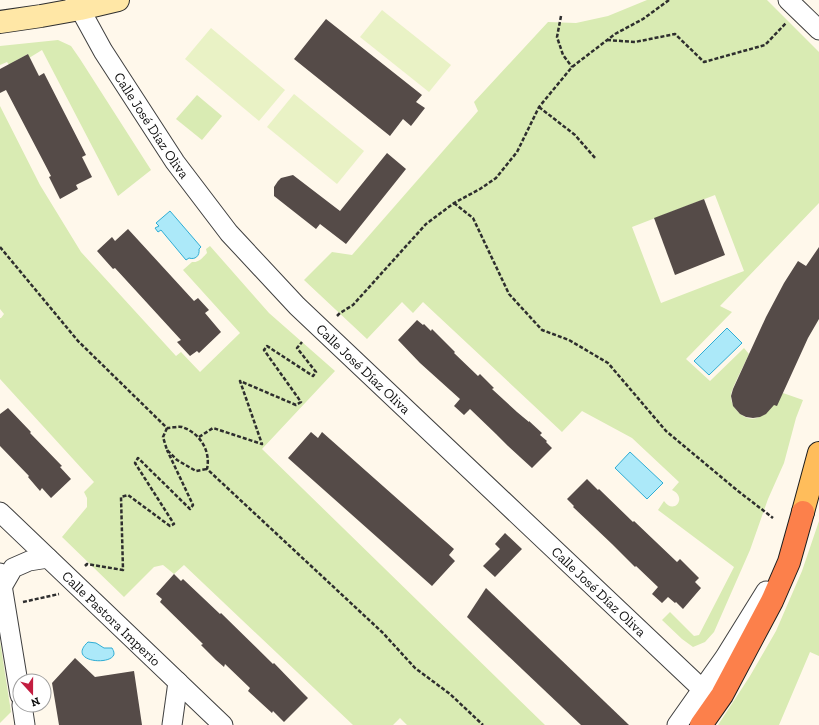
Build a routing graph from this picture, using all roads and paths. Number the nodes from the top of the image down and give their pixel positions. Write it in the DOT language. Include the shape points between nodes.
graph roads {
  1 [pos="118,0"];
  2 [pos="669,0"];
  3 [pos="788,0"];
  4 [pos="74,3"];
  5 [pos="0,10"];
  6 [pos="561,16"];
  7 [pos="788,21"];
  8 [pos="0,22"];
  9 [pos="819,30"];
  10 [pos="607,40"];
  11 [pos="572,67"];
  12 [pos="539,107"];
  13 [pos="596,159"];
  14 [pos="454,203"];
  15 [pos="0,247"];
  16 [pos="337,316"];
  17 [pos="302,342"];
  18 [pos="167,428"];
  19 [pos="199,437"];
  20 [pos="167,450"];
  21 [pos="819,453"];
  22 [pos="207,469"];
  23 [pos="0,512"];
  24 [pos="803,512"];
  25 [pos="773,518"];
  26 [pos="48,558"];
  27 [pos="85,566"];
  28 [pos="1,580"];
  29 [pos="62,593"];
  30 [pos="20,603"];
  31 [pos="16,673"];
  32 [pos="178,682"];
  33 [pos="712,692"];
  34 [pos="23,713"];
  35 [pos="215,724"];
  36 [pos="25,725"];
  37 [pos="172,725"];
  38 [pos="483,725"];
  39 [pos="677,725"];
  40 [pos="696,725"];
  41 [pos="702,725"];
  1 -- 4 [label="street"];
  2 -- 10 [label="path"];
  3 -- 9 [label="street"];
  4 -- 5 [label="street"];
  4 -- 8 [label="street" via="41,16"];
  4 -- 33 [label="street, Calle José Díaz Oliva" via="175,162 229,233 297,306"];
  6 -- 11 [label="path" via="557,37 563,55"];
  7 -- 10 [label="path" via="765,45 704,62 675,34 635,42"];
  10 -- 11 [label="path"];
  11 -- 12 [label="path"];
  12 -- 13 [label="path" via="570,130"];
  12 -- 14 [label="path" via="517,152 496,178"];
  14 -- 16 [label="path" via="426,224 353,305"];
  14 -- 25 [label="path" via="473,218 510,294 542,330 569,340 608,363 666,431"];
  15 -- 18 [label="path" via="78,341"];
  17 -- 19 [label="path" via="297,348 316,372 313,376 267,346 264,350 301,402 296,405 240,381 262,444 213,428"];
  18 -- 19 [label="path" via="181,427"];
  18 -- 20 [label="path" via="163,437"];
  19 -- 22 [label="path" via="207,452"];
  20 -- 22 [label="path" via="177,460 196,471"];
  20 -- 27 [label="path" via="193,505 190,509 138,458 135,463 174,524 170,526 128,495 121,497 123,570 87,564"];
  21 -- 24 [label="main road"];
  22 -- 38 [label="path" via="383,633 415,668 450,694"];
  23 -- 26 [label="street, Calle Pastora Imperio"];
  24 -- 33 [label="highway" via="789,562 772,602"];
  26 -- 28 [label="street" via="30,561 13,568"];
  26 -- 32 [label="street, Calle Pastora Imperio"];
  28 -- 31 [label="street"];
  29 -- 30 [label="path"];
  32 -- 35 [label="street, Calle Pastora Imperio"];
  32 -- 37 [label="street"];
  33 -- 39 [label="street"];
  33 -- 40 [label="highway"];
  33 -- 41 [label="highway"];
  34 -- 36 [label="street"];
}
